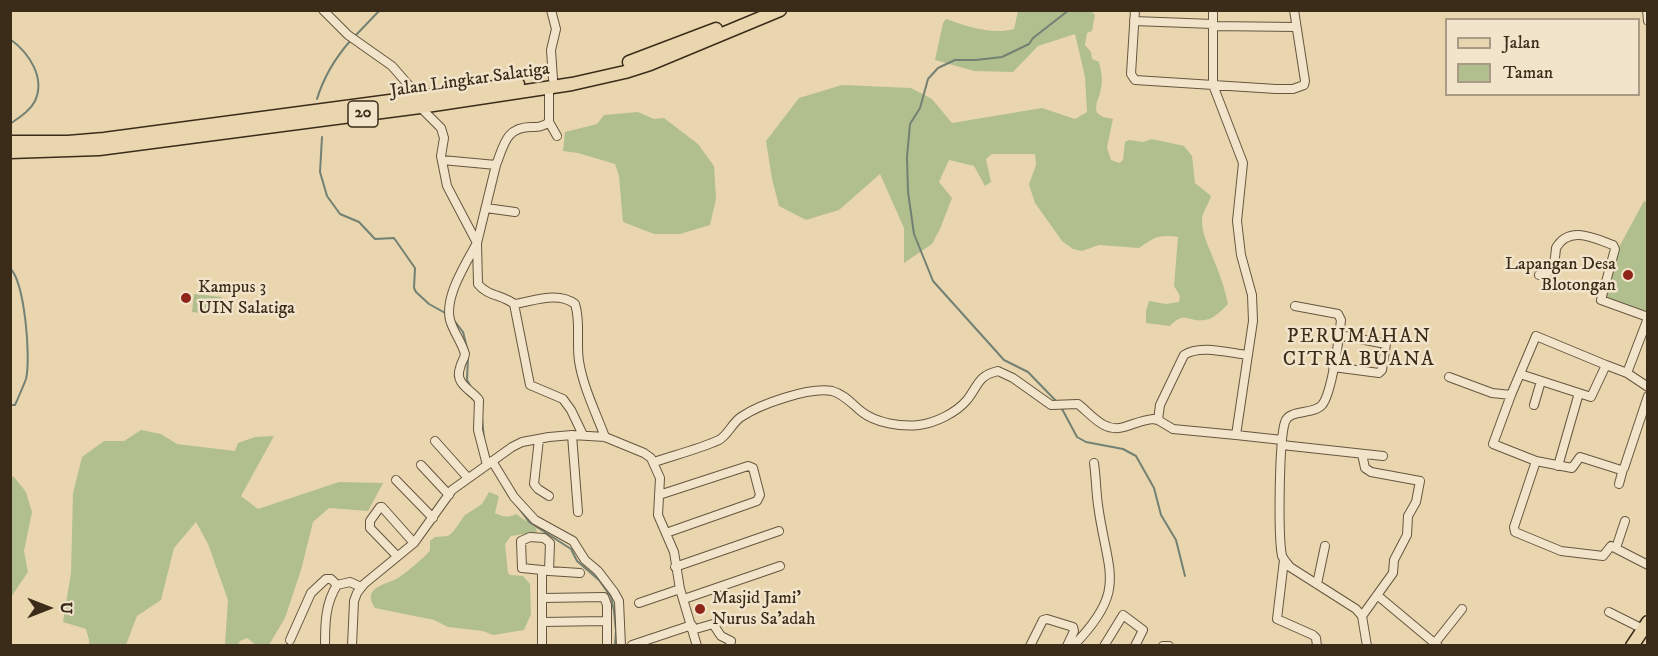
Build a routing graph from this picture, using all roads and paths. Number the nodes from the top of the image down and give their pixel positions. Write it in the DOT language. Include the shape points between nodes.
graph roads {
  1 [pos="322,10"];
  2 [pos="551,10"];
  3 [pos="759,10"];
  4 [pos="780,10"];
  5 [pos="1135,10"];
  6 [pos="1213,10"];
  7 [pos="1294,10"];
  8 [pos="1647,10"];
  9 [pos="1134,21"];
  10 [pos="1647,21"];
  11 [pos="1213,25"];
  12 [pos="1296,27"];
  13 [pos="551,84"];
  14 [pos="1213,85"];
  15 [pos="420,102"];
  16 [pos="549,123"];
  17 [pos="556,136"];
  18 [pos="10,142"];
  19 [pos="10,152"];
  20 [pos="442,160"];
  21 [pos="496,165"];
  22 [pos="486,208"];
  23 [pos="514,212"];
  24 [pos="477,243"];
  25 [pos="1539,275"];
  26 [pos="514,304"];
  27 [pos="1295,306"];
  28 [pos="1647,317"];
  29 [pos="1339,335"];
  30 [pos="1247,355"];
  31 [pos="1606,364"];
  32 [pos="1333,367"];
  33 [pos="1627,373"];
  34 [pos="1520,374"];
  35 [pos="1449,376"];
  36 [pos="1541,381"];
  37 [pos="1647,387"];
  38 [pos="1579,393"];
  39 [pos="1510,395"];
  40 [pos="1647,396"];
  41 [pos="1534,405"];
  42 [pos="1158,420"];
  43 [pos="572,435"];
  44 [pos="583,435"];
  45 [pos="1236,435"];
  46 [pos="605,437"];
  47 [pos="538,439"];
  48 [pos="435,441"];
  49 [pos="1282,443"];
  50 [pos="1362,454"];
  51 [pos="1383,456"];
  52 [pos="1536,461"];
  53 [pos="654,462"];
  54 [pos="490,463"];
  55 [pos="1094,463"];
  56 [pos="421,465"];
  57 [pos="1558,466"];
  58 [pos="1623,469"];
  59 [pos="468,478"];
  60 [pos="396,480"];
  61 [pos="1619,484"];
  62 [pos="449,495"];
  63 [pos="549,495"];
  64 [pos="659,495"];
  65 [pos="578,512"];
  66 [pos="433,518"];
  67 [pos="1625,521"];
  68 [pos="779,531"];
  69 [pos="666,532"];
  70 [pos="414,543"];
  71 [pos="1325,546"];
  72 [pos="1616,548"];
  73 [pos="397,556"];
  74 [pos="1284,560"];
  75 [pos="1647,565"];
  76 [pos="780,566"];
  77 [pos="675,567"];
  78 [pos="546,571"];
  79 [pos="580,573"];
  80 [pos="1317,584"];
  81 [pos="337,585"];
  82 [pos="361,588"];
  83 [pos="680,589"];
  84 [pos="1377,596"];
  85 [pos="543,598"];
  86 [pos="684,599"];
  87 [pos="639,603"];
  88 [pos="1462,609"];
  89 [pos="1609,612"];
  90 [pos="1362,616"];
  91 [pos="607,621"];
  92 [pos="542,622"];
  93 [pos="1645,625"];
  94 [pos="692,628"];
  95 [pos="290,640"];
  96 [pos="1436,644"];
  97 [pos="325,645"];
  98 [pos="352,645"];
  99 [pos="542,645"];
  100 [pos="607,645"];
  101 [pos="621,645"];
  102 [pos="632,645"];
  103 [pos="697,645"];
  104 [pos="730,645"];
  105 [pos="1030,645"];
  106 [pos="1067,645"];
  107 [pos="1073,645"];
  108 [pos="1104,645"];
  109 [pos="1135,645"];
  110 [pos="1163,645"];
  111 [pos="1169,645"];
  112 [pos="1317,645"];
  113 [pos="1366,645"];
  114 [pos="1632,645"];
  1 -- 15 [label="street" via="348,35 392,66"];
  2 -- 13 [label="street" via="556,29 551,50"];
  3 -- 13 [label="main road, Jalan Lingkar Salatiga / 20" via="639,59"];
  4 -- 13 [label="main road, Jalan Lingkar Salatiga / 20" via="650,64 591,81"];
  5 -- 9 [label="street"];
  6 -- 11 [label="street"];
  7 -- 12 [label="street"];
  8 -- 10 [label="street"];
  9 -- 11 [label="street"];
  9 -- 14 [label="street" via="1133,79"];
  11 -- 12 [label="street"];
  11 -- 14 [label="street"];
  12 -- 14 [label="street" via="1305,84 1276,89"];
  13 -- 15 [label="main road, Jalan Lingkar Salatiga / 20"];
  13 -- 16 [label="street"];
  14 -- 30 [label="street" via="1243,164 1237,221 1253,305"];
  15 -- 18 [label="main road, Jalan Lingkar Salatiga / 20" via="104,139"];
  15 -- 19 [label="main road, Jalan Lingkar Salatiga / 20" via="99,148"];
  15 -- 20 [label="street" via="443,132"];
  16 -- 17 [label="street"];
  16 -- 21 [label="street" via="513,131"];
  20 -- 21 [label="street"];
  20 -- 24 [label="street" via="452,198"];
  21 -- 22 [label="street"];
  22 -- 23 [label="street"];
  22 -- 24 [label="street"];
  24 -- 26 [label="street" via="478,284 488,293"];
  24 -- 54 [label="street" via="459,276 449,317 465,354 460,379 479,400 478,436"];
  25 -- 28 [label="street" via="1550,271 1556,248 1565,237 1587,236 1613,245 1600,300"];
  26 -- 44 [label="street" via="530,385 563,399"];
  26 -- 46 [label="street" via="550,297 575,304 581,374"];
  27 -- 29 [label="street" via="1338,314"];
  28 -- 33 [label="street"];
  29 -- 32 [label="street"];
  29 -- 32 [label="street" via="1386,344 1382,370 1379,373"];
  30 -- 42 [label="street" via="1198,350 1185,355 1164,395"];
  30 -- 45 [label="street"];
  31 -- 33 [label="street"];
  31 -- 34 [label="street" via="1536,336"];
  31 -- 38 [label="street" via="1592,396"];
  32 -- 49 [label="street" via="1321,406 1288,417"];
  33 -- 37 [label="street"];
  34 -- 36 [label="street"];
  34 -- 39 [label="street"];
  35 -- 39 [label="street" via="1492,393"];
  36 -- 38 [label="street"];
  36 -- 41 [label="street"];
  38 -- 57 [label="street"];
  39 -- 52 [label="street" via="1492,444"];
  40 -- 58 [label="street"];
  42 -- 45 [label="street" via="1173,429"];
  42 -- 53 [label="street" via="1112,428 1078,404 1050,404 1000,370 979,380 966,402 955,410 919,425 876,420 832,391 803,393 741,417 721,439"];
  43 -- 44 [label="street"];
  43 -- 47 [label="street"];
  43 -- 65 [label="street"];
  44 -- 46 [label="street"];
  45 -- 49 [label="street"];
  46 -- 53 [label="street" via="644,453"];
  47 -- 54 [label="street" via="518,444"];
  47 -- 63 [label="street" via="534,484"];
  48 -- 59 [label="street"];
  49 -- 50 [label="street"];
  49 -- 74 [label="street"];
  50 -- 51 [label="street"];
  50 -- 84 [label="street" via="1365,468 1371,472 1420,481 1393,573"];
  52 -- 57 [label="street"];
  52 -- 72 [label="street" via="1515,532 1561,551 1605,556 1610,547"];
  53 -- 64 [label="street" via="660,478"];
  54 -- 59 [label="street"];
  54 -- 101 [label="street" via="535,520 573,542 614,592 619,601"];
  55 -- 107 [label="street" via="1110,587 1096,620"];
  56 -- 62 [label="street"];
  57 -- 58 [label="street" via="1572,468 1580,457"];
  58 -- 61 [label="street"];
  59 -- 62 [label="street"];
  60 -- 66 [label="street"];
  62 -- 66 [label="street"];
  64 -- 69 [label="street" via="658,514"];
  64 -- 69 [label="street" via="748,466 753,468 760,495 757,501"];
  66 -- 70 [label="street"];
  67 -- 72 [label="street"];
  68 -- 77 [label="street"];
  69 -- 77 [label="street"];
  70 -- 73 [label="street"];
  70 -- 73 [label="street" via="380,507 370,521 370,528"];
  71 -- 80 [label="street"];
  72 -- 75 [label="street"];
  73 -- 82 [label="street"];
  74 -- 80 [label="street"];
  74 -- 112 [label="street" via="1277,619 1313,635"];
  76 -- 86 [label="street"];
  77 -- 83 [label="street"];
  78 -- 78 [label="street" via="522,568 521,541 530,537 547,539 550,543"];
  78 -- 79 [label="street"];
  78 -- 85 [label="street"];
  80 -- 90 [label="street"];
  81 -- 82 [label="street" via="350,582"];
  81 -- 95 [label="street" via="326,579 311,593"];
  81 -- 97 [label="street" via="327,609"];
  82 -- 98 [label="street" via="354,600"];
  83 -- 86 [label="street"];
  83 -- 87 [label="street"];
  84 -- 90 [label="street"];
  84 -- 96 [label="street"];
  85 -- 91 [label="street" via="603,597"];
  85 -- 92 [label="street"];
  86 -- 94 [label="street"];
  88 -- 96 [label="street"];
  89 -- 93 [label="street"];
  90 -- 113 [label="street"];
  91 -- 92 [label="street"];
  91 -- 100 [label="street"];
  92 -- 99 [label="street"];
  93 -- 114 [label="main road"];
  94 -- 102 [label="street"];
  94 -- 103 [label="street"];
  94 -- 104 [label="street" via="713,624 721,636 731,641"];
  105 -- 106 [label="street" via="1048,619 1073,627"];
  108 -- 109 [label="street" via="1123,615 1143,630"];
  110 -- 111 [label="street"];
}
